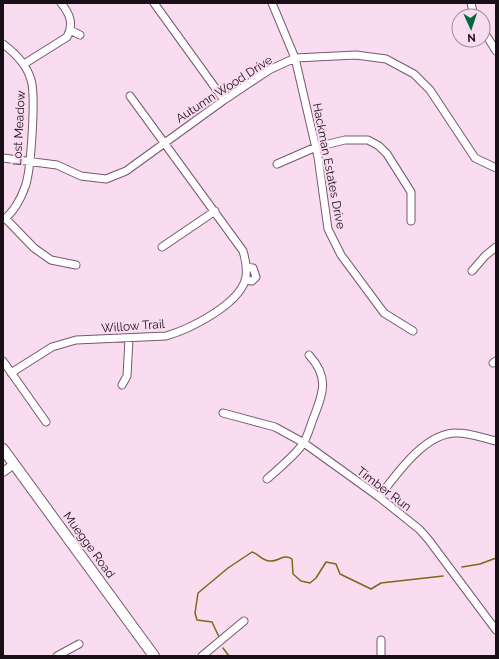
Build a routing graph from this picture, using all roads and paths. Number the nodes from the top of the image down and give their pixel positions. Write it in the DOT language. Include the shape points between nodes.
graph roads {
  1 [pos="61,3"];
  2 [pos="154,3"];
  3 [pos="272,3"];
  4 [pos="70,30"];
  5 [pos="80,35"];
  6 [pos="3,44"];
  7 [pos="295,58"];
  8 [pos="24,64"];
  9 [pos="130,96"];
  10 [pos="224,100"];
  11 [pos="164,143"];
  12 [pos="316,147"];
  13 [pos="3,158"];
  14 [pos="30,161"];
  15 [pos="277,164"];
  16 [pos="496,168"];
  17 [pos="215,211"];
  18 [pos="4,219"];
  19 [pos="411,221"];
  20 [pos="162,247"];
  21 [pos="496,247"];
  22 [pos="76,265"];
  23 [pos="246,267"];
  24 [pos="472,271"];
  25 [pos="245,280"];
  26 [pos="413,331"];
  27 [pos="129,339"];
  28 [pos="308,355"];
  29 [pos="3,361"];
  30 [pos="11,373"];
  31 [pos="122,385"];
  32 [pos="223,413"];
  33 [pos="46,422"];
  34 [pos="496,441"];
  35 [pos="304,443"];
  36 [pos="3,449"];
  37 [pos="14,464"];
  38 [pos="3,472"];
  39 [pos="268,479"];
  40 [pos="379,497"];
  41 [pos="244,621"];
  42 [pos="496,630"];
  43 [pos="381,640"];
  44 [pos="79,644"];
  45 [pos="57,656"];
  46 [pos="154,656"];
  47 [pos="202,656"];
  48 [pos="381,656"];
  1 -- 4 [label="street" via="71,22"];
  2 -- 10 [label="street"];
  3 -- 7 [label="street, Hackman Estates Drive"];
  4 -- 5 [label="street"];
  4 -- 8 [label="street" via="60,43"];
  6 -- 8 [label="street, Lost Meadow"];
  7 -- 10 [label="street, Autumn Wood Drive" via="269,70"];
  7 -- 12 [label="street, Hackman Estates Drive"];
  7 -- 16 [label="street, Autumn Wood Drive" via="356,55 386,59 401,65 430,90 475,158"];
  8 -- 14 [label="street, Lost Meadow" via="32,80"];
  9 -- 11 [label="street, Willow Trail"];
  10 -- 11 [label="street, Autumn Wood Drive"];
  11 -- 14 [label="street, Autumn Wood Drive" via="126,171 106,179 82,176 57,165"];
  11 -- 17 [label="street, Willow Trail"];
  12 -- 15 [label="street"];
  12 -- 19 [label="street" via="358,139 368,140 379,146 388,154 411,192"];
  12 -- 26 [label="street, Hackman Estates Drive" via="328,229 341,255 384,313"];
  13 -- 14 [label="street, Autumn Wood Drive"];
  14 -- 18 [label="street, Lost Meadow" via="26,186 18,202"];
  17 -- 20 [label="street"];
  17 -- 23 [label="street, Willow Trail" via="243,251"];
  18 -- 22 [label="street" via="34,248 51,260"];
  21 -- 24 [label="street"];
  23 -- 25 [label="street, Willow Trail"];
  23 -- 25 [label="street, Willow Trail" via="253,268 256,277 252,281"];
  25 -- 27 [label="street, Willow Trail" via="238,293 229,301 193,326 166,336"];
  27 -- 30 [label="street, Willow Trail" via="76,340 52,347"];
  27 -- 31 [label="street" via="127,376"];
  28 -- 35 [label="street" via="319,367 323,388"];
  29 -- 30 [label="street"];
  30 -- 33 [label="street"];
  32 -- 35 [label="street, Timber Run" via="275,427"];
  34 -- 40 [label="street" via="456,433 437,438 413,455"];
  35 -- 39 [label="street"];
  35 -- 40 [label="street, Timber Run"];
  36 -- 37 [label="main road, Muegge Road"];
  37 -- 38 [label="street"];
  37 -- 46 [label="main road, Muegge Road"];
  40 -- 42 [label="street, Timber Run" via="428,539"];
  41 -- 47 [label="street"];
  43 -- 48 [label="street"];
  44 -- 45 [label="street"];
}
